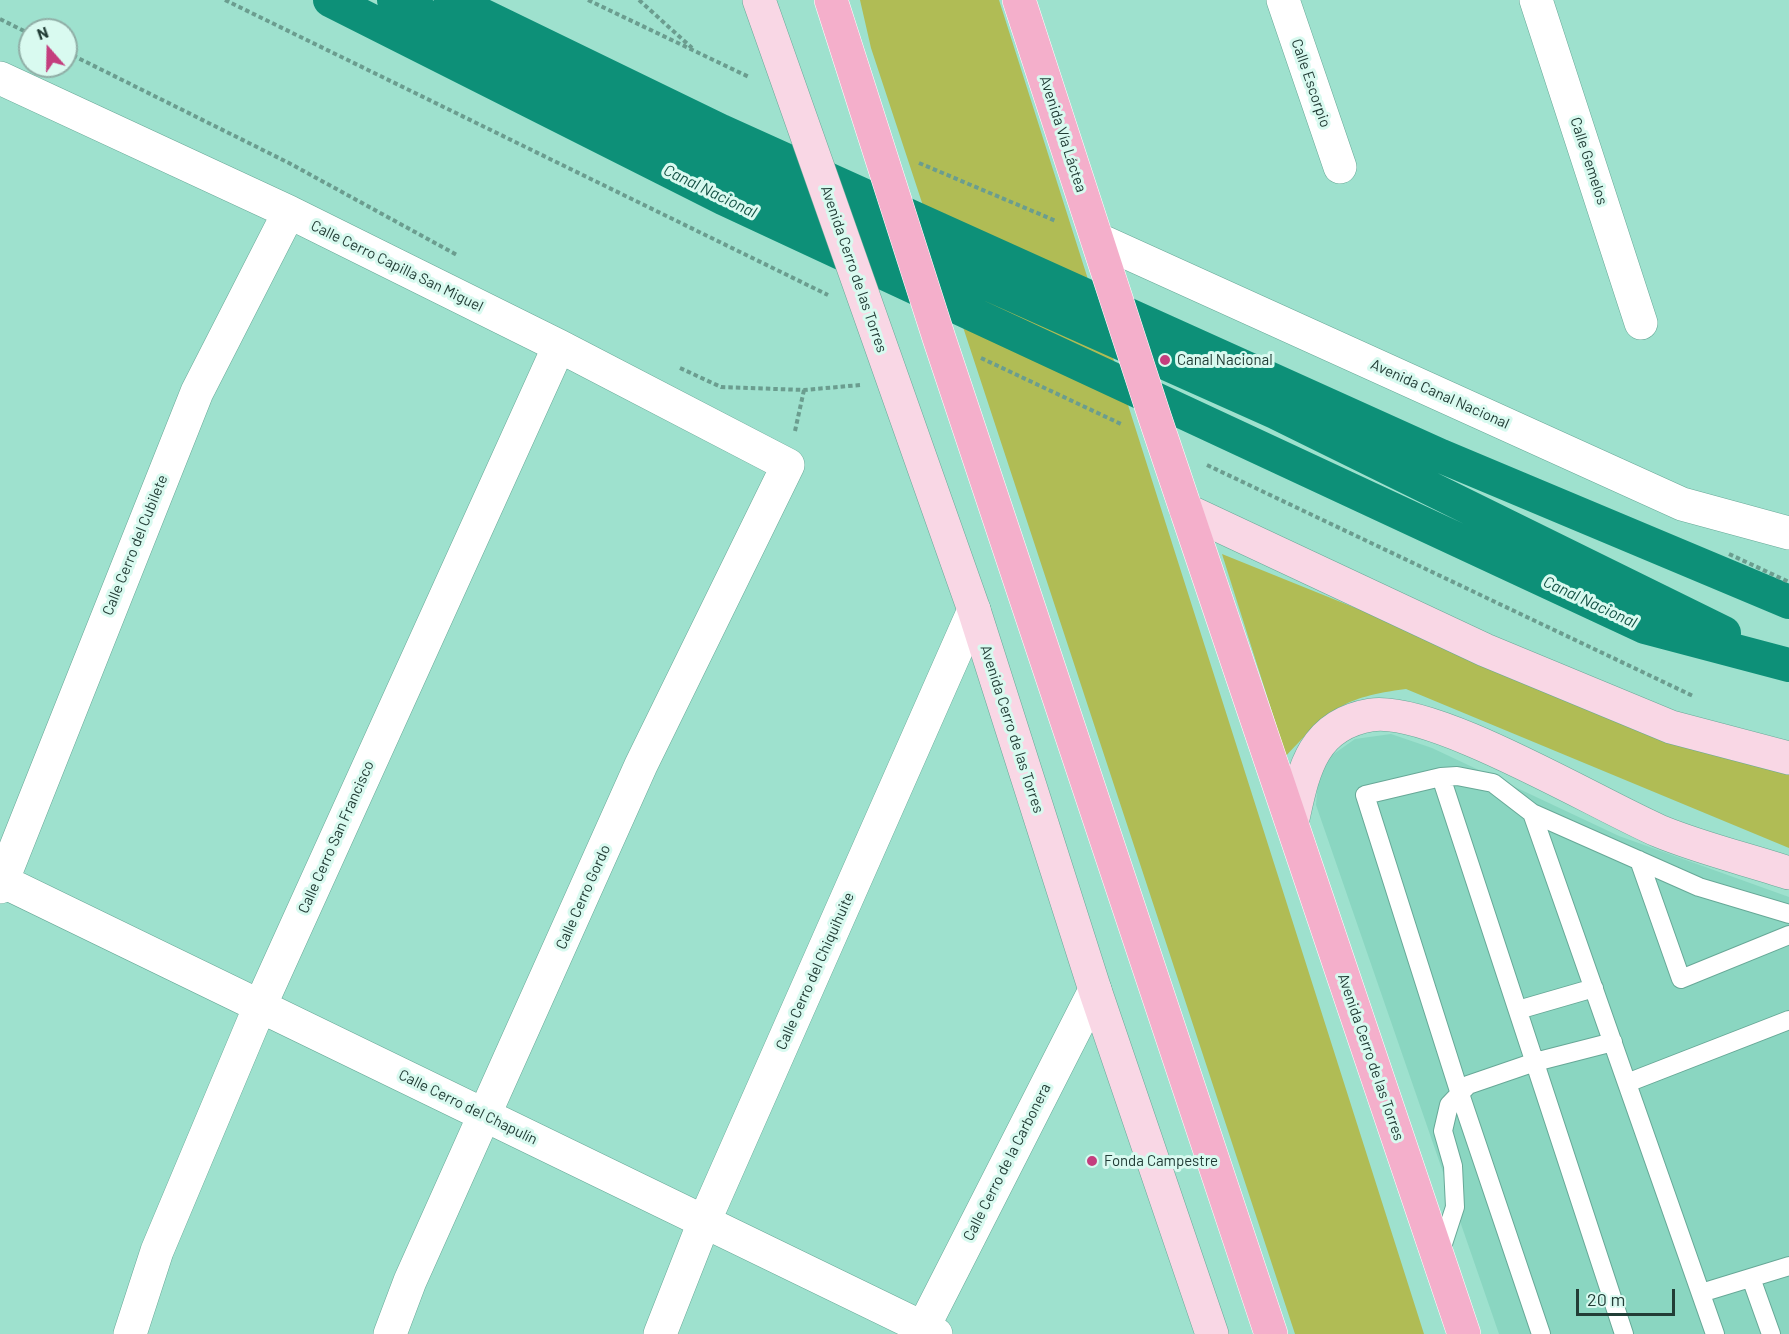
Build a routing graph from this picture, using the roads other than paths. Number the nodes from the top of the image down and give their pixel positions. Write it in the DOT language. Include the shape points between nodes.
graph roads {
  1 [pos="759,0"];
  2 [pos="831,0"];
  3 [pos="1020,0"];
  4 [pos="1283,0"];
  5 [pos="1536,0"];
  6 [pos="0,78"];
  7 [pos="1340,166"];
  8 [pos="289,212"];
  9 [pos="1102,254"];
  10 [pos="1641,323"];
  11 [pos="560,346"];
  12 [pos="788,465"];
  13 [pos="1186,510"];
  14 [pos="1789,533"];
  15 [pos="975,610"];
  16 [pos="1789,758"];
  17 [pos="1441,777"];
  18 [pos="1532,813"];
  19 [pos="1292,823"];
  20 [pos="1639,860"];
  21 [pos="1789,873"];
  22 [pos="1,883"];
  23 [pos="1789,914"];
  24 [pos="1789,935"];
  25 [pos="1594,988"];
  26 [pos="1095,990"];
  27 [pos="260,1006"];
  28 [pos="1518,1010"];
  29 [pos="1789,1020"];
  30 [pos="1613,1042"];
  31 [pos="1535,1062"];
  32 [pos="1627,1083"];
  33 [pos="1460,1094"];
  34 [pos="485,1115"];
  35 [pos="704,1222"];
  36 [pos="1438,1257"];
  37 [pos="1789,1266"];
  38 [pos="1751,1278"];
  39 [pos="1701,1293"];
  40 [pos="1207,1330"];
  41 [pos="926,1332"];
  42 [pos="130,1334"];
  43 [pos="390,1334"];
  44 [pos="660,1334"];
  45 [pos="1271,1334"];
  46 [pos="1464,1334"];
  47 [pos="1541,1334"];
  48 [pos="1624,1334"];
  49 [pos="1715,1334"];
  50 [pos="1770,1334"];
  1 -- 15 [label="street, Avenida Cerro de las Torres"];
  2 -- 45 [label="main road" via="939,338"];
  3 -- 9 [label="main road, Avenida Vía Láctea"];
  4 -- 7 [label="street, Calle Escorpio"];
  5 -- 10 [label="street, Calle Gemelos"];
  6 -- 8 [label="street, Calle Cerro Capilla San Miguel"];
  8 -- 11 [label="street, Calle Cerro Capilla San Miguel"];
  8 -- 22 [label="street, Calle Cerro del Cubilete" via="197,392"];
  9 -- 13 [label="main road, Avenida Cerro de las Torres"];
  9 -- 14 [label="street, Avenida Canal Nacional" via="1682,504"];
  11 -- 12 [label="street, Calle Cerro Capilla San Miguel"];
  11 -- 27 [label="street, Calle Cerro San Francisco"];
  12 -- 34 [label="street, Calle Cerro Gordo" via="641,765"];
  13 -- 16 [label="street" via="1485,650 1660,723"];
  13 -- 19 [label="main road, Avenida Cerro de las Torres"];
  15 -- 26 [label="street, Avenida Cerro de las Torres"];
  15 -- 35 [label="street, Calle Cerro del Chiquihuite"];
  17 -- 18 [label="lane" via="1492,783"];
  17 -- 28 [label="lane"];
  17 -- 33 [label="lane" via="1365,795"];
  18 -- 20 [label="lane"];
  18 -- 25 [label="lane"];
  19 -- 21 [label="street" via="1305,767 1317,743 1346,724 1371,716 1402,716 1468,739 1661,831"];
  19 -- 36 [label="main road, Avenida Cerro de las Torres"];
  20 -- 23 [label="lane" via="1699,886"];
  20 -- 24 [label="lane" via="1682,979"];
  22 -- 27 [label="street, Calle Cerro del Chapulín"];
  25 -- 28 [label="lane"];
  25 -- 30 [label="lane"];
  26 -- 40 [label="street, Avenida Cerro de las Torres"];
  26 -- 41 [label="street, Calle Cerro de la Carbonera"];
  27 -- 34 [label="street, Calle Cerro del Chapulín"];
  27 -- 42 [label="street, Calle Cerro San Francisco" via="157,1251"];
  28 -- 31 [label="lane"];
  29 -- 32 [label="lane"];
  30 -- 31 [label="lane"];
  30 -- 32 [label="lane"];
  31 -- 33 [label="lane" via="1467,1085"];
  31 -- 48 [label="lane"];
  32 -- 39 [label="lane"];
  33 -- 36 [label="lane" via="1449,1105 1443,1131 1453,1166 1455,1208"];
  33 -- 47 [label="lane"];
  34 -- 35 [label="street, Calle Cerro del Chapulín"];
  34 -- 43 [label="street, Calle Cerro Gordo"];
  35 -- 41 [label="street, Calle Cerro del Chapulín"];
  35 -- 44 [label="street, Calle Cerro del Chiquihuite"];
  36 -- 46 [label="main road, Avenida Cerro de las Torres"];
  37 -- 38 [label="lane"];
  38 -- 39 [label="lane"];
  38 -- 50 [label="lane"];
  39 -- 49 [label="lane"];
}
